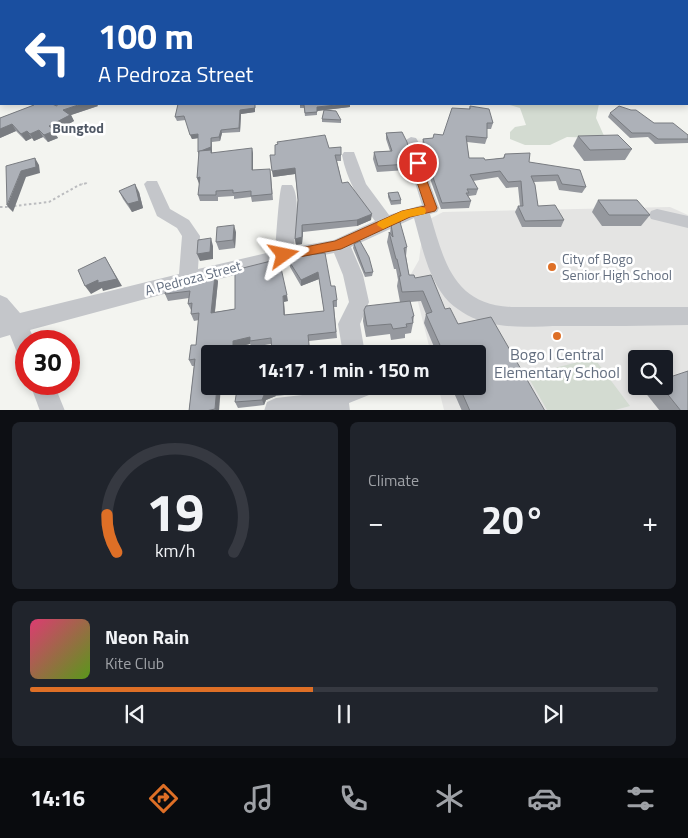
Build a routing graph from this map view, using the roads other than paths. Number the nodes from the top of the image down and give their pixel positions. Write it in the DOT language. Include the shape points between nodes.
graph roads {
  1 [pos="411,141"];
  2 [pos="349,155"];
  3 [pos="152,184"];
  4 [pos="287,189"];
  5 [pos="421,211"];
  6 [pos="657,215"];
  7 [pos="688,222"];
  8 [pos="386,223"];
  9 [pos="337,246"];
  10 [pos="284,255"];
  11 [pos="188,280"];
  12 [pos="0,304"];
  13 [pos="688,316"];
  14 [pos="8,327"];
  15 [pos="352,345"];
  16 [pos="47,395"];
  17 [pos="337,407"];
  18 [pos="53,410"];
  19 [pos="276,410"];
  1 -- 5 [label="street" via="431,208"];
  2 -- 8 [label="street" via="358,186"];
  3 -- 11 [label="street" via="163,212 183,224 191,236"];
  4 -- 10 [label="street"];
  5 -- 8 [label="street, A Pedroza Street"];
  5 -- 13 [label="street" via="441,276 460,298 482,312 528,317"];
  6 -- 7 [label="street"];
  8 -- 9 [label="street, A Pedroza Street"];
  9 -- 10 [label="street, A Pedroza Street"];
  9 -- 15 [label="street" via="353,275 359,302 349,324"];
  10 -- 11 [label="street, A Pedroza Street"];
  11 -- 14 [label="street, A Pedroza Street"];
  12 -- 14 [label="street"];
  16 -- 18 [label="street"];
  17 -- 19 [label="street"];
}
